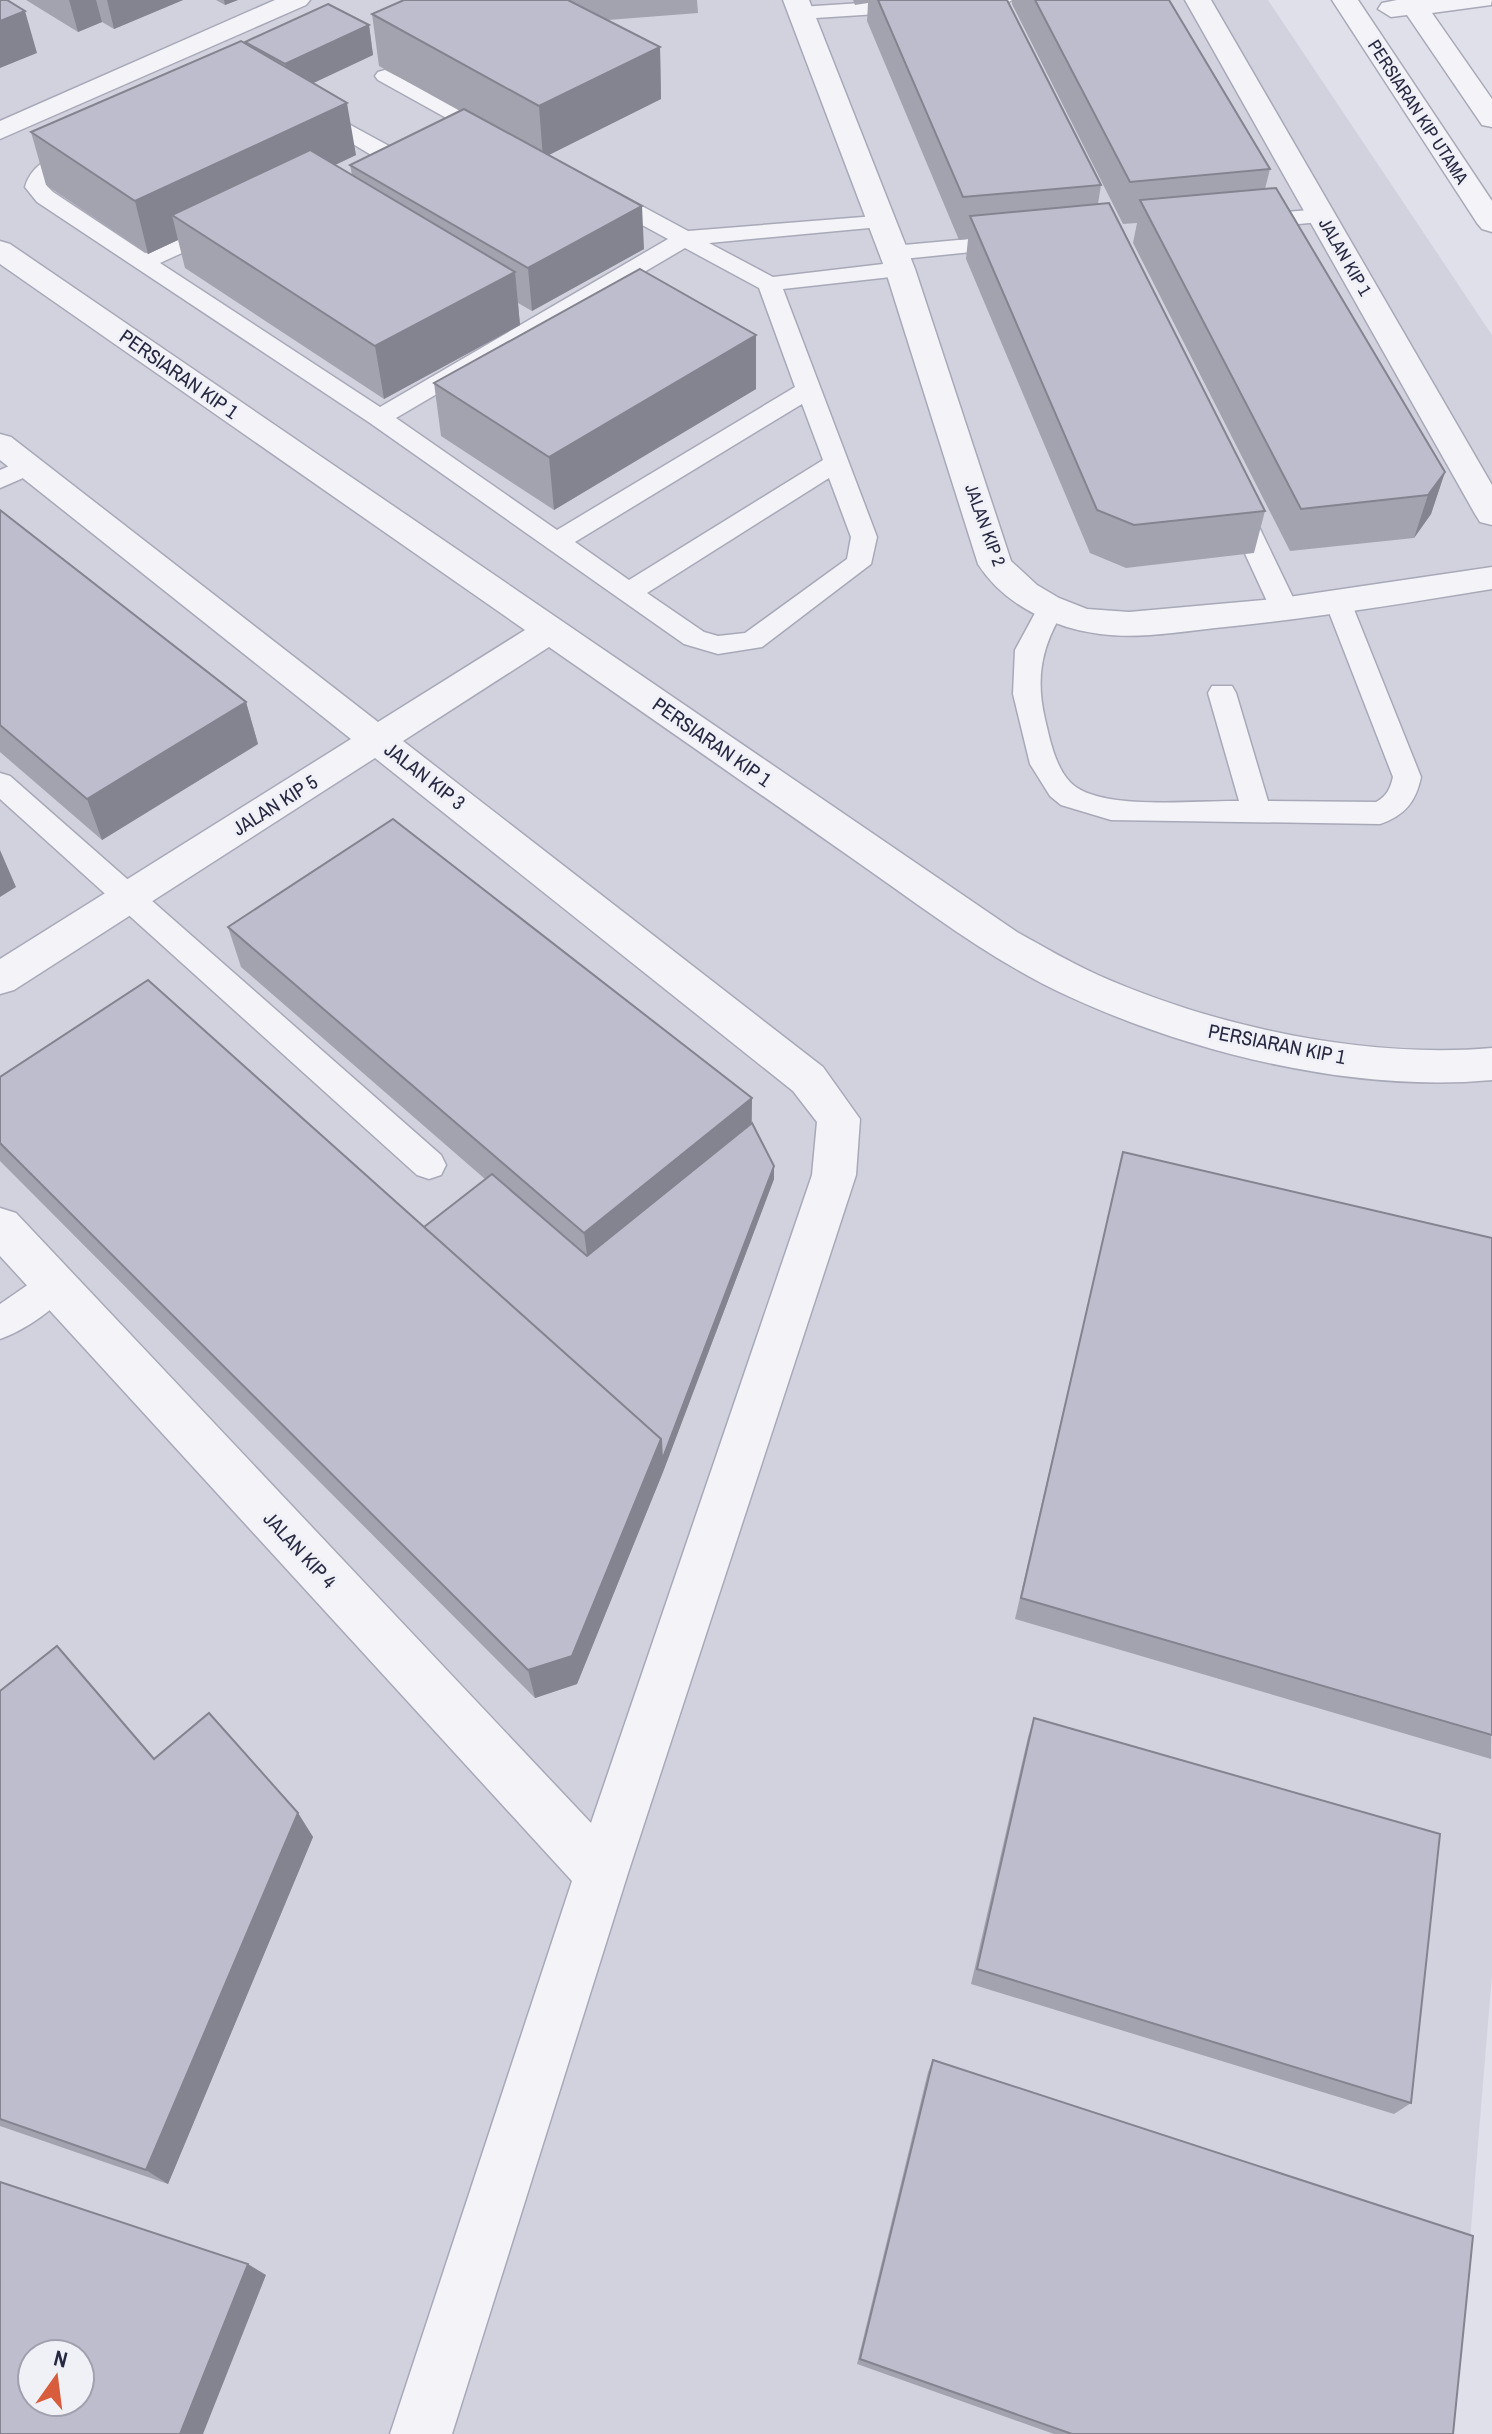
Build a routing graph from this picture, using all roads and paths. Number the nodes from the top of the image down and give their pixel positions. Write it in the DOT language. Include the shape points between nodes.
graph roads {
  1 [pos="297,0"];
  2 [pos="996,0"];
  3 [pos="1002,0"];
  4 [pos="1198,0"];
  5 [pos="1482,0"];
  6 [pos="1413,3"];
  7 [pos="798,6"];
  8 [pos="1349,6"];
  9 [pos="1009,28"];
  10 [pos="385,76"];
  11 [pos="287,95"];
  12 [pos="458,116"];
  13 [pos="1492,119"];
  14 [pos="433,128"];
  15 [pos="0,131"];
  16 [pos="407,140"];
  17 [pos="106,142"];
  18 [pos="512,145"];
  19 [pos="381,151"];
  20 [pos="356,163"];
  21 [pos="578,181"];
  22 [pos="1322,216"];
  23 [pos="238,218"];
  24 [pos="880,220"];
  25 [pos="1492,223"];
  26 [pos="1230,224"];
  27 [pos="685,238"];
  28 [pos="1032,241"];
  29 [pos="0,250"];
  30 [pos="897,261"];
  31 [pos="143,262"];
  32 [pos="769,284"];
  33 [pos="517,304"];
  34 [pos="544,321"];
  35 [pos="808,390"];
  36 [pos="379,418"];
  37 [pos="836,463"];
  38 [pos="9,464"];
  39 [pos="1224,480"];
  40 [pos="1492,514"];
  41 [pos="556,542"];
  42 [pos="1492,578"];
  43 [pos="629,592"];
  44 [pos="1338,602"];
  45 [pos="1051,608"];
  46 [pos="1285,610"];
  47 [pos="550,630"];
  48 [pos="1222,693"];
  49 [pos="378,740"];
  50 [pos="0,783"];
  51 [pos="1257,812"];
  52 [pos="128,898"];
  53 [pos="0,979"];
  54 [pos="1492,1064"];
  55 [pos="429,1165"];
  56 [pos="0,1226"];
  57 [pos="54,1285"];
  58 [pos="0,1324"];
  59 [pos="601,1873"];
  60 [pos="421,2434"];
  1 -- 15 [label="street"];
  2 -- 3 [label="lane"];
  2 -- 7 [label="lane"];
  2 -- 9 [label="lane"];
  4 -- 22 [label="street, JALAN KIP 1"];
  5 -- 6 [label="street"];
  6 -- 8 [label="street"];
  6 -- 13 [label="street"];
  7 -- 24 [label="street, JALAN KIP 2"];
  8 -- 25 [label="street, PERSIARAN KIP UTAMA"];
  10 -- 12 [label="lane"];
  11 -- 19 [label="lane"];
  12 -- 14 [label="lane"];
  12 -- 18 [label="lane"];
  16 -- 19 [label="lane"];
  17 -- 31 [label="lane" via="46,169 36,187"];
  19 -- 20 [label="lane"];
  21 -- 27 [label="lane"];
  22 -- 26 [label="lane"];
  22 -- 40 [label="street, JALAN KIP 1"];
  23 -- 31 [label="lane"];
  24 -- 27 [label="lane"];
  24 -- 30 [label="street, JALAN KIP 2"];
  27 -- 32 [label="lane"];
  27 -- 34 [label="lane"];
  28 -- 30 [label="lane"];
  29 -- 47 [label="street, PERSIARAN KIP 1"];
  30 -- 32 [label="lane"];
  30 -- 45 [label="street, JALAN KIP 2" via="995,564 1016,590"];
  31 -- 36 [label="lane"];
  32 -- 35 [label="lane"];
  33 -- 34 [label="lane"];
  34 -- 36 [label="lane"];
  35 -- 37 [label="lane"];
  35 -- 41 [label="lane"];
  36 -- 41 [label="lane"];
  37 -- 43 [label="lane"];
  37 -- 43 [label="lane" via="864,537 858,564 752,641 718,645 694,638"];
  38 -- 49 [label="street, JALAN KIP 3"];
  39 -- 46 [label="lane"];
  41 -- 43 [label="lane"];
  42 -- 44 [label="street, JALAN KIP 2"];
  44 -- 46 [label="street, JALAN KIP 2"];
  44 -- 51 [label="lane" via="1407,777 1403,795 1380,813"];
  45 -- 46 [label="street, JALAN KIP 2" via="1088,620 1128,624"];
  45 -- 51 [label="lane" via="1033,638 1026,664 1026,701 1050,776 1062,791 1082,804 1111,810"];
  47 -- 49 [label="street, JALAN KIP 5"];
  47 -- 54 [label="street, PERSIARAN KIP 1" via="1003,943 1084,986 1212,1034 1253,1042 1438,1069"];
  48 -- 51 [label="lane"];
  49 -- 52 [label="street, JALAN KIP 5"];
  49 -- 59 [label="street, JALAN KIP 3" via="808,1079 839,1119 834,1175"];
  50 -- 52 [label="lane"];
  52 -- 53 [label="street, JALAN KIP 5"];
  52 -- 55 [label="lane"];
  56 -- 57 [label="street, JALAN KIP 4"];
  57 -- 58 [label="lane"];
  57 -- 59 [label="street, JALAN KIP 4"];
  59 -- 60 [label="street"];
}
